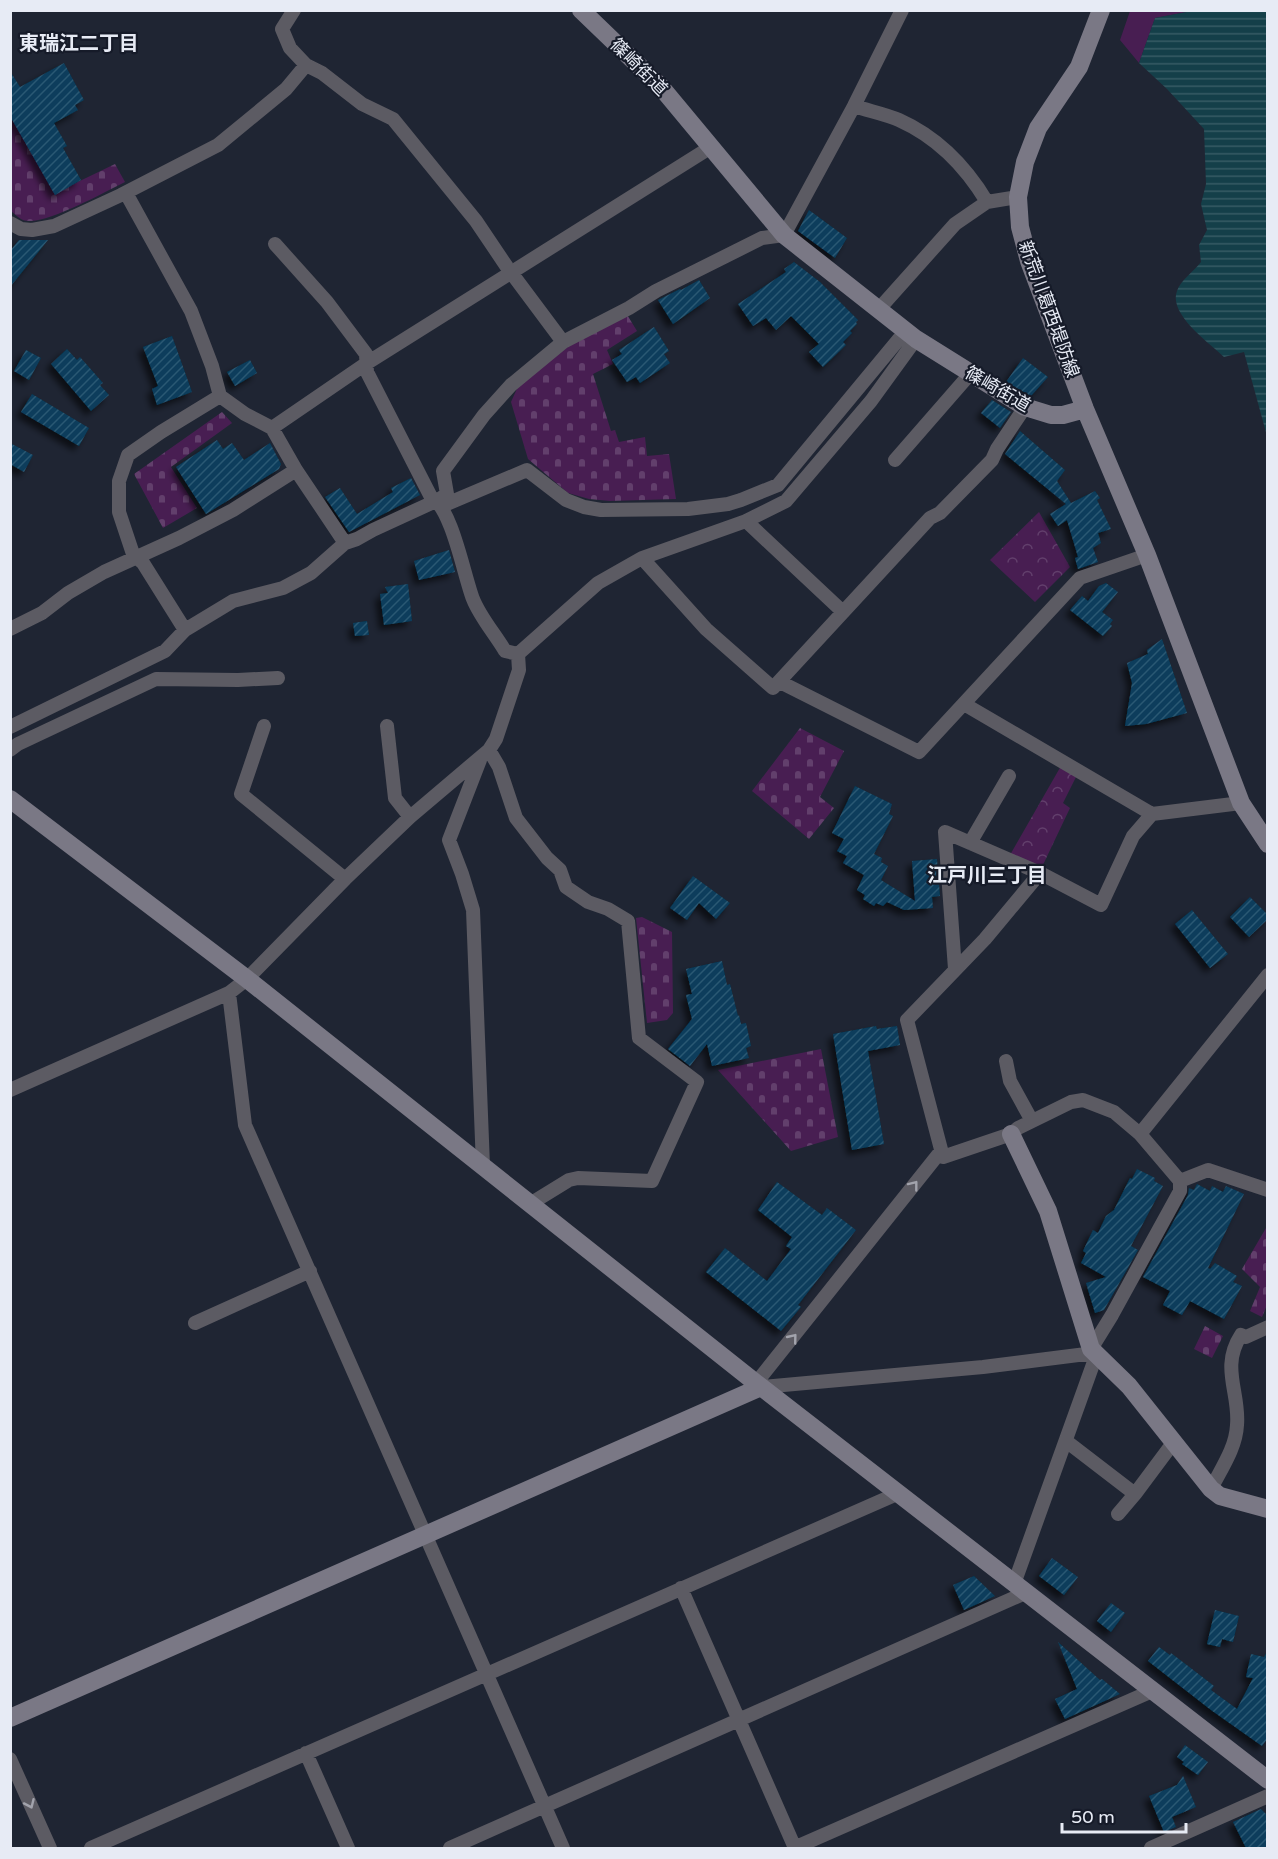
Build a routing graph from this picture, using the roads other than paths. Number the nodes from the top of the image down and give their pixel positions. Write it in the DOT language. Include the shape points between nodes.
graph roads {
  1 [pos="294,10"];
  2 [pos="581,10"];
  3 [pos="902,10"];
  4 [pos="1101,10"];
  5 [pos="306,65"];
  6 [pos="854,106"];
  7 [pos="711,147"];
  8 [pos="126,193"];
  9 [pos="1018,197"];
  10 [pos="987,202"];
  11 [pos="12,227"];
  12 [pos="784,235"];
  13 [pos="275,244"];
  14 [pos="511,274"];
  15 [pos="879,309"];
  16 [pos="908,339"];
  17 [pos="563,342"];
  18 [pos="368,363"];
  19 [pos="970,374"];
  20 [pos="220,396"];
  21 [pos="1025,407"];
  22 [pos="1085,409"];
  23 [pos="272,428"];
  24 [pos="895,460"];
  25 [pos="296,470"];
  26 [pos="440,503"];
  27 [pos="746,521"];
  28 [pos="345,543"];
  29 [pos="1147,555"];
  30 [pos="138,558"];
  31 [pos="642,558"];
  32 [pos="842,611"];
  33 [pos="10,629"];
  34 [pos="185,630"];
  35 [pos="518,654"];
  36 [pos="278,678"];
  37 [pos="780,682"];
  38 [pos="964,704"];
  39 [pos="264,726"];
  40 [pos="387,726"];
  41 [pos="10,727"];
  42 [pos="10,750"];
  43 [pos="485,754"];
  44 [pos="1010,776"];
  45 [pos="10,799"];
  46 [pos="1241,803"];
  47 [pos="1152,814"];
  48 [pos="410,818"];
  49 [pos="970,843"];
  50 [pos="1268,844"];
  51 [pos="1040,873"];
  52 [pos="345,879"];
  53 [pos="955,969"];
  54 [pos="1268,975"];
  55 [pos="247,979"];
  56 [pos="229,993"];
  57 [pos="1006,1060"];
  58 [pos="10,1090"];
  59 [pos="1032,1121"];
  60 [pos="1011,1134"];
  61 [pos="1140,1134"];
  62 [pos="941,1151"];
  63 [pos="483,1166"];
  64 [pos="1180,1181"];
  65 [pos="1268,1190"];
  66 [pos="530,1204"];
  67 [pos="310,1271"];
  68 [pos="195,1323"];
  69 [pos="1268,1327"];
  70 [pos="1094,1352"];
  71 [pos="759,1385"];
  72 [pos="1066,1441"];
  73 [pos="1173,1443"];
  74 [pos="1211,1489"];
  75 [pos="899,1493"];
  76 [pos="1135,1494"];
  77 [pos="1268,1509"];
  78 [pos="1118,1514"];
  79 [pos="425,1535"];
  80 [pos="681,1588"];
  81 [pos="1019,1589"];
  82 [pos="486,1674"];
  83 [pos="1152,1691"];
  84 [pos="10,1718"];
  85 [pos="740,1720"];
  86 [pos="306,1754"];
  87 [pos="10,1759"];
  88 [pos="1268,1780"];
  89 [pos="1268,1796"];
  90 [pos="544,1807"];
  91 [pos="50,1848"];
  92 [pos="91,1848"];
  93 [pos="348,1848"];
  94 [pos="450,1848"];
  95 [pos="563,1848"];
  96 [pos="795,1848"];
  97 [pos="1151,1848"];
  1 -- 5 [label="street" via="282,29 290,48"];
  2 -- 7 [label="street, 篠崎街道" via="661,87"];
  3 -- 6 [label="street"];
  4 -- 9 [label="street, 新荒川葛西堤防線" via="1079,67 1036,133 1024,162"];
  5 -- 8 [label="street" via="286,89 218,145"];
  5 -- 14 [label="street" via="362,104 393,119 476,221"];
  6 -- 10 [label="street" via="899,120 939,143 977,184"];
  6 -- 12 [label="street"];
  7 -- 12 [label="street, 篠崎街道"];
  7 -- 14 [label="street"];
  8 -- 11 [label="street" via="54,226 32,230"];
  8 -- 20 [label="street" via="191,311"];
  9 -- 10 [label="street"];
  9 -- 22 [label="street, 新荒川葛西堤防線" via="1020,227 1029,261"];
  10 -- 15 [label="street" via="955,224"];
  12 -- 15 [label="street, 篠崎街道"];
  12 -- 17 [label="street" via="762,238"];
  13 -- 18 [label="street" via="327,302 366,354"];
  14 -- 17 [label="street"];
  14 -- 18 [label="street"];
  15 -- 16 [label="street, 篠崎街道"];
  16 -- 19 [label="street, 篠崎街道"];
  16 -- 26 [label="street" via="778,485 741,500 688,510 601,510 566,500 527,470"];
  16 -- 27 [label="street" via="871,401 786,501"];
  17 -- 26 [label="street" via="511,385 484,415 443,471 447,494"];
  18 -- 23 [label="street"];
  18 -- 26 [label="street" via="367,372 431,497"];
  19 -- 21 [label="street, 篠崎街道"];
  19 -- 24 [label="street"];
  20 -- 23 [label="street"];
  20 -- 30 [label="street" via="128,455 120,481 119,512 133,554"];
  21 -- 22 [label="street, 篠崎街道" via="1051,415"];
  21 -- 32 [label="street" via="992,460 940,513 930,518"];
  22 -- 29 [label="street"];
  23 -- 25 [label="street"];
  25 -- 28 [label="street"];
  25 -- 30 [label="street" via="233,510"];
  26 -- 28 [label="street"];
  26 -- 35 [label="street" via="474,601 505,651"];
  27 -- 31 [label="street"];
  27 -- 32 [label="street"];
  28 -- 34 [label="street" via="302,578 283,588 233,601"];
  29 -- 38 [label="street" via="1080,578"];
  29 -- 46 [label="street"];
  30 -- 33 [label="street" via="104,572"];
  30 -- 34 [label="street"];
  31 -- 35 [label="street" via="598,583"];
  31 -- 37 [label="street" via="706,629 773,688"];
  32 -- 37 [label="street"];
  34 -- 41 [label="street" via="165,651"];
  35 -- 43 [label="street" via="519,670 496,739"];
  36 -- 42 [label="street" via="156,679"];
  37 -- 38 [label="street" via="919,752"];
  38 -- 47 [label="street"];
  39 -- 52 [label="street" via="241,794"];
  40 -- 48 [label="street" via="395,798"];
  43 -- 48 [label="street"];
  43 -- 63 [label="street" via="449,840 473,910"];
  43 -- 66 [label="street" via="499,767 516,818 560,870 566,886 588,902 628,921 639,1038 697,1082 652,1181 578,1178"];
  44 -- 49 [label="street"];
  45 -- 55 [label="street"];
  46 -- 47 [label="street"];
  46 -- 50 [label="street"];
  47 -- 51 [label="street" via="1133,836 1101,905"];
  48 -- 52 [label="street"];
  49 -- 51 [label="street"];
  49 -- 53 [label="street" via="945,832"];
  51 -- 53 [label="street"];
  52 -- 55 [label="street"];
  53 -- 62 [label="street" via="907,1020"];
  54 -- 61 [label="street"];
  55 -- 56 [label="street"];
  55 -- 63 [label="street"];
  56 -- 58 [label="street"];
  56 -- 67 [label="street" via="245,1125"];
  57 -- 59 [label="street" via="1010,1081"];
  59 -- 60 [label="street"];
  59 -- 61 [label="street" via="1083,1100 1114,1112"];
  60 -- 62 [label="street" via="943,1157"];
  60 -- 70 [label="street" via="1048,1211"];
  61 -- 64 [label="street"];
  71 -- 62 [label="street, one-way"];
  63 -- 66 [label="street"];
  64 -- 65 [label="street" via="1208,1170"];
  64 -- 70 [label="street" via="1180,1191"];
  66 -- 71 [label="street"];
  67 -- 68 [label="street"];
  67 -- 79 [label="street"];
  69 -- 74 [label="street" via="1246,1337 1240,1335 1234,1345 1231,1363 1238,1424 1233,1444"];
  70 -- 71 [label="street" via="983,1367"];
  70 -- 72 [label="street"];
  70 -- 73 [label="street" via="1130,1386"];
  71 -- 75 [label="street"];
  71 -- 79 [label="street"];
  72 -- 76 [label="street"];
  72 -- 81 [label="street"];
  73 -- 74 [label="street"];
  73 -- 76 [label="street"];
  74 -- 77 [label="street" via="1220,1496"];
  75 -- 80 [label="street"];
  75 -- 81 [label="street"];
  76 -- 78 [label="street"];
  79 -- 82 [label="street"];
  79 -- 84 [label="street"];
  80 -- 82 [label="street"];
  80 -- 85 [label="street"];
  81 -- 83 [label="street"];
  81 -- 85 [label="street"];
  82 -- 86 [label="street"];
  82 -- 90 [label="street"];
  83 -- 88 [label="street"];
  83 -- 96 [label="street"];
  85 -- 90 [label="street"];
  85 -- 96 [label="street"];
  86 -- 92 [label="street"];
  86 -- 93 [label="street"];
  87 -- 91 [label="street, one-way"];
  89 -- 97 [label="street"];
  90 -- 94 [label="street"];
  90 -- 95 [label="street"];
}
